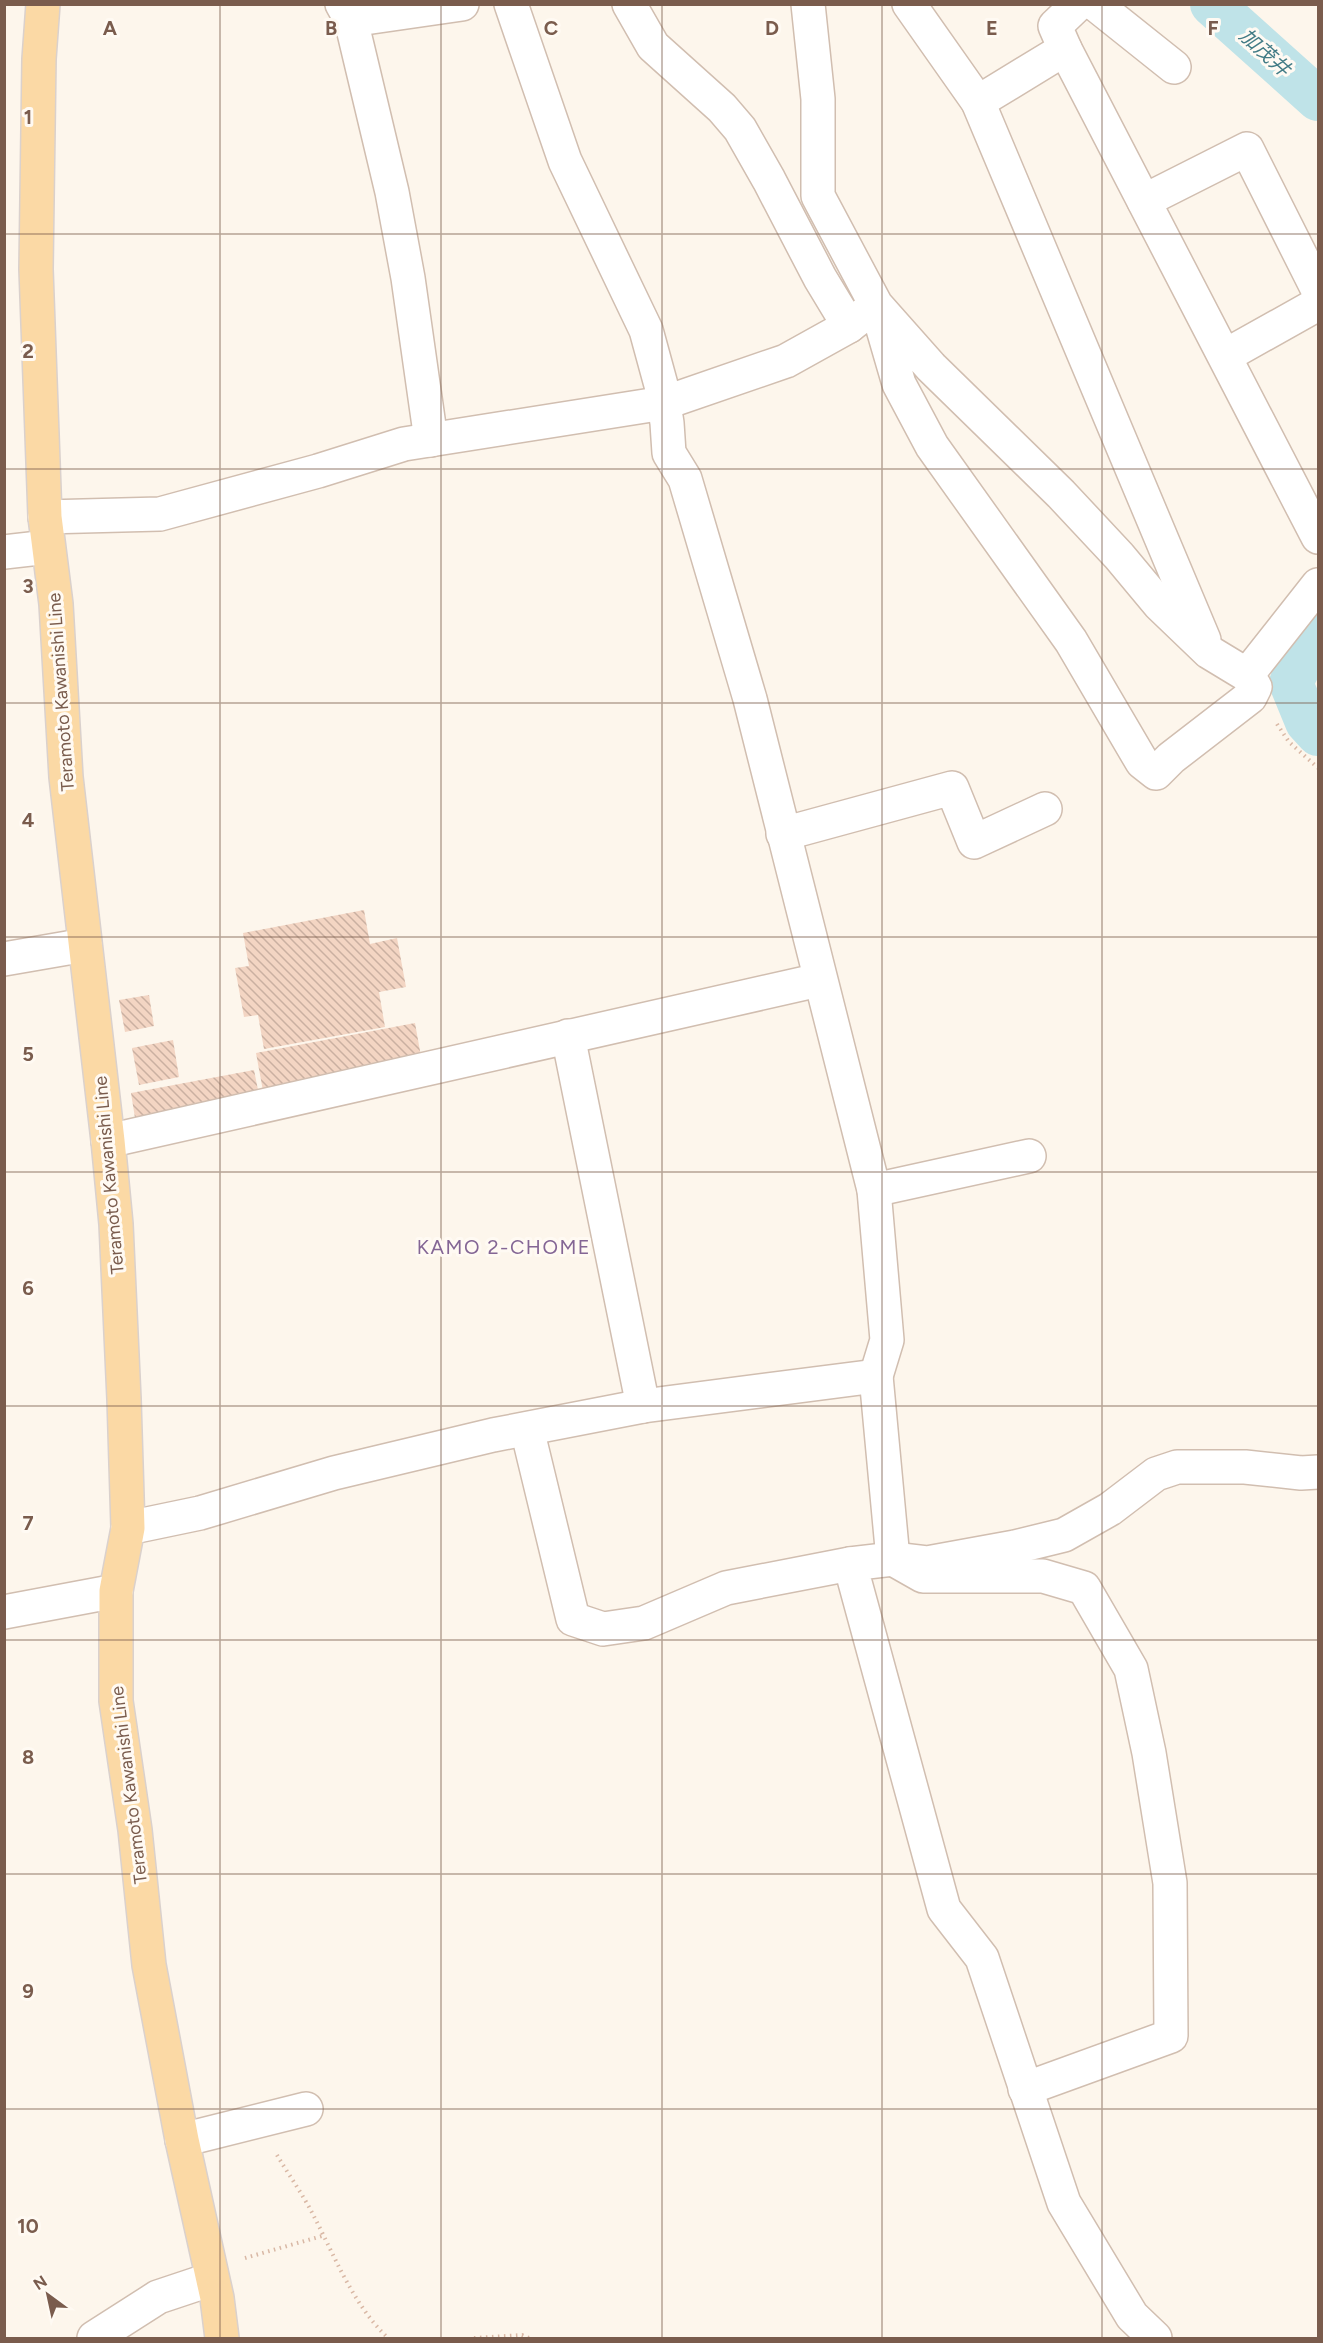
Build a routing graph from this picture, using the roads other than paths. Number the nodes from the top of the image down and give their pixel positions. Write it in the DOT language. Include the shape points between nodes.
graph roads {
  1 [pos="43,4"];
  2 [pos="462,4"];
  3 [pos="511,4"];
  4 [pos="629,4"];
  5 [pos="808,4"];
  6 [pos="909,4"];
  7 [pos="1078,4"];
  8 [pos="1095,4"];
  9 [pos="347,12"];
  10 [pos="1065,49"];
  11 [pos="1174,67"];
  12 [pos="978,102"];
  13 [pos="1144,201"];
  14 [pos="1318,290"];
  15 [pos="1318,304"];
  16 [pos="876,305"];
  17 [pos="849,326"];
  18 [pos="1225,356"];
  19 [pos="664,403"];
  20 [pos="431,440"];
  21 [pos="46,532"];
  22 [pos="1318,537"];
  23 [pos="4,552"];
  24 [pos="1318,585"];
  25 [pos="1209,652"];
  26 [pos="1251,681"];
  27 [pos="1045,809"];
  28 [pos="783,834"];
  29 [pos="85,945"];
  30 [pos="4,959"];
  31 [pos="819,980"];
  32 [pos="568,1036"];
  33 [pos="108,1141"];
  34 [pos="1029,1156"];
  35 [pos="874,1190"];
  36 [pos="876,1376"];
  37 [pos="643,1406"];
  38 [pos="527,1429"];
  39 [pos="1318,1472"];
  40 [pos="128,1528"];
  41 [pos="893,1559"];
  42 [pos="850,1563"];
  43 [pos="116,1591"];
  44 [pos="4,1612"];
  45 [pos="1025,2090"];
  46 [pos="306,2109"];
  47 [pos="182,2140"];
  48 [pos="211,2273"];
  49 [pos="94,2338"];
  50 [pos="222,2338"];
  51 [pos="1155,2338"];
  1 -- 21 [label="main road, Teramoto Kawanishi Line" via="36,269"];
  2 -- 9 [label="street"];
  3 -- 19 [label="street" via="565,161 646,330"];
  4 -- 17 [label="street" via="653,46 740,129"];
  5 -- 16 [label="street" via="818,99 818,196"];
  6 -- 12 [label="street"];
  7 -- 10 [label="street" via="1055,26"];
  8 -- 11 [label="street"];
  9 -- 20 [label="street" via="392,192"];
  10 -- 12 [label="street"];
  10 -- 13 [label="street"];
  12 -- 25 [label="street"];
  13 -- 14 [label="street" via="1247,149"];
  13 -- 18 [label="street"];
  15 -- 18 [label="street"];
  16 -- 17 [label="street"];
  16 -- 25 [label="street" via="947,384 1061,494 1159,604"];
  16 -- 26 [label="street" via="899,384 932,446 1071,641 1142,762 1156,772 1250,697"];
  17 -- 19 [label="street" via="786,361"];
  18 -- 22 [label="street"];
  19 -- 20 [label="street"];
  19 -- 28 [label="street" via="669,453 689,490 750,699"];
  20 -- 21 [label="street" via="404,444 160,514"];
  21 -- 23 [label="street"];
  21 -- 29 [label="main road, Teramoto Kawanishi Line" via="56,604 66,777"];
  24 -- 26 [label="street"];
  25 -- 26 [label="street"];
  27 -- 28 [label="street" via="974,842 952,788"];
  28 -- 31 [label="street"];
  29 -- 30 [label="street"];
  29 -- 33 [label="main road, Teramoto Kawanishi Line"];
  31 -- 32 [label="street"];
  31 -- 35 [label="street"];
  32 -- 33 [label="street"];
  32 -- 37 [label="street"];
  33 -- 40 [label="main road, Teramoto Kawanishi Line" via="116,1224"];
  34 -- 35 [label="street"];
  35 -- 36 [label="street" via="887,1340"];
  36 -- 37 [label="street"];
  36 -- 41 [label="street"];
  37 -- 38 [label="street"];
  38 -- 40 [label="street" via="334,1473 200,1513"];
  38 -- 42 [label="street" via="573,1619 603,1629 644,1623 726,1588"];
  39 -- 41 [label="street" via="1177,1467 1156,1474 1110,1509 1064,1535 927,1563"];
  40 -- 43 [label="main road, Teramoto Kawanishi Line"];
  41 -- 42 [label="street"];
  41 -- 45 [label="street" via="923,1576 1043,1576 1083,1588 1131,1669 1170,1883 1172,2036"];
  42 -- 45 [label="street" via="944,1908 982,1958"];
  43 -- 44 [label="street"];
  43 -- 47 [label="main road, Teramoto Kawanishi Line" via="116,1701 149,1965"];
  45 -- 51 [label="street" via="1065,2203 1132,2316"];
  46 -- 47 [label="street"];
  47 -- 48 [label="main road, Teramoto Kawanishi Line"];
  48 -- 49 [label="street" via="158,2297"];
  48 -- 50 [label="main road, Teramoto Kawanishi Line"];
}
